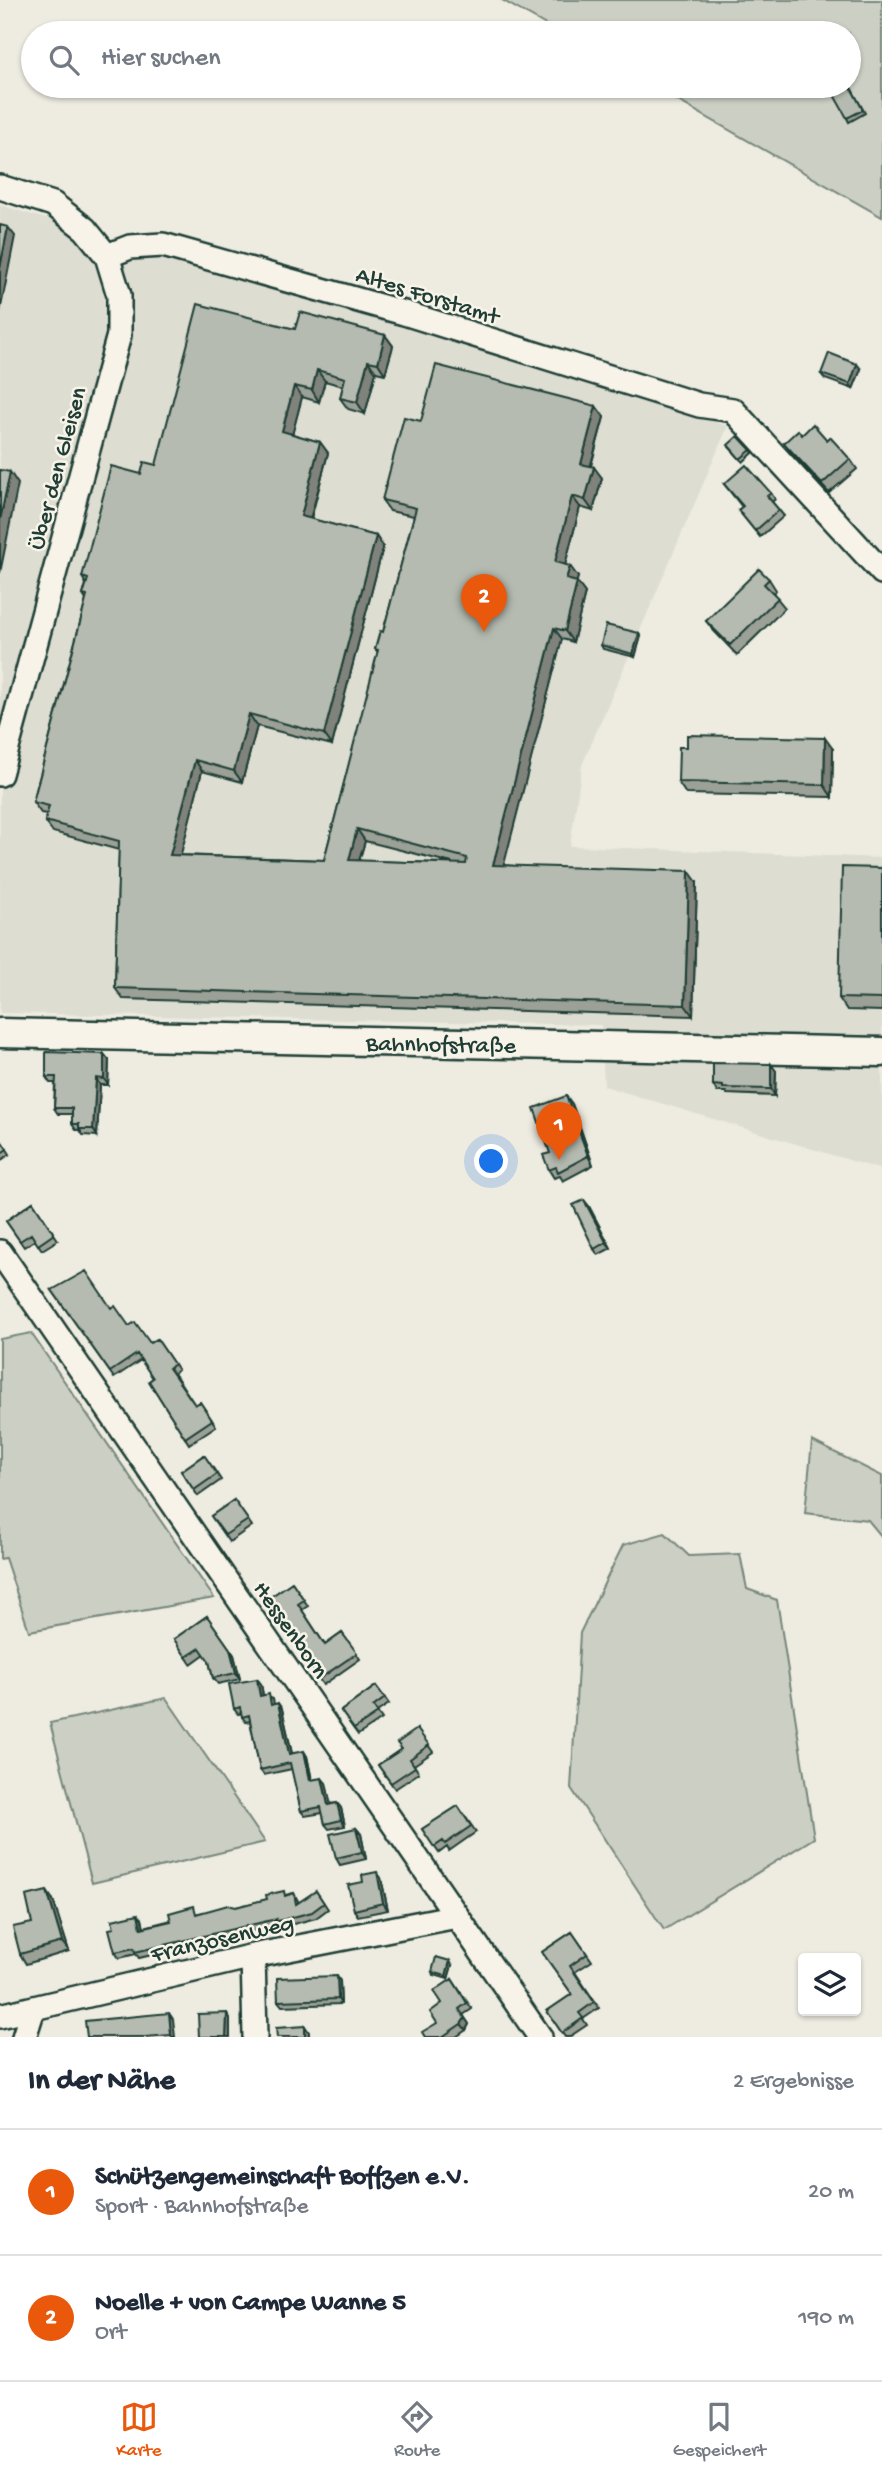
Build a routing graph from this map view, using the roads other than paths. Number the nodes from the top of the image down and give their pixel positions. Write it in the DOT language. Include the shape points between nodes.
graph roads {
  1 [pos="0,187"];
  2 [pos="107,256"];
  3 [pos="882,572"];
  4 [pos="0,774"];
  5 [pos="0,1033"];
  6 [pos="882,1052"];
  7 [pos="0,1252"];
  8 [pos="457,1916"];
  9 [pos="253,1956"];
  10 [pos="33,2009"];
  11 [pos="0,2015"];
  12 [pos="24,2037"];
  13 [pos="254,2037"];
  14 [pos="540,2037"];
  1 -- 2 [label="street" via="52,204 85,229"];
  2 -- 3 [label="street, Altes Forstamt" via="130,247 163,245 420,318 699,405 733,410"];
  2 -- 4 [label="street, Über den Gleisen" via="119,295 119,335"];
  5 -- 6 [label="main road, Bahnhofstraße"];
  7 -- 8 [label="street, Hessenborn"];
  8 -- 9 [label="street, Franzosenweg"];
  8 -- 14 [label="street, Hessenborn"];
  9 -- 10 [label="street, Franzosenweg"];
  9 -- 13 [label="street"];
  10 -- 11 [label="street, Franzosenweg"];
  10 -- 12 [label="street"];
}
